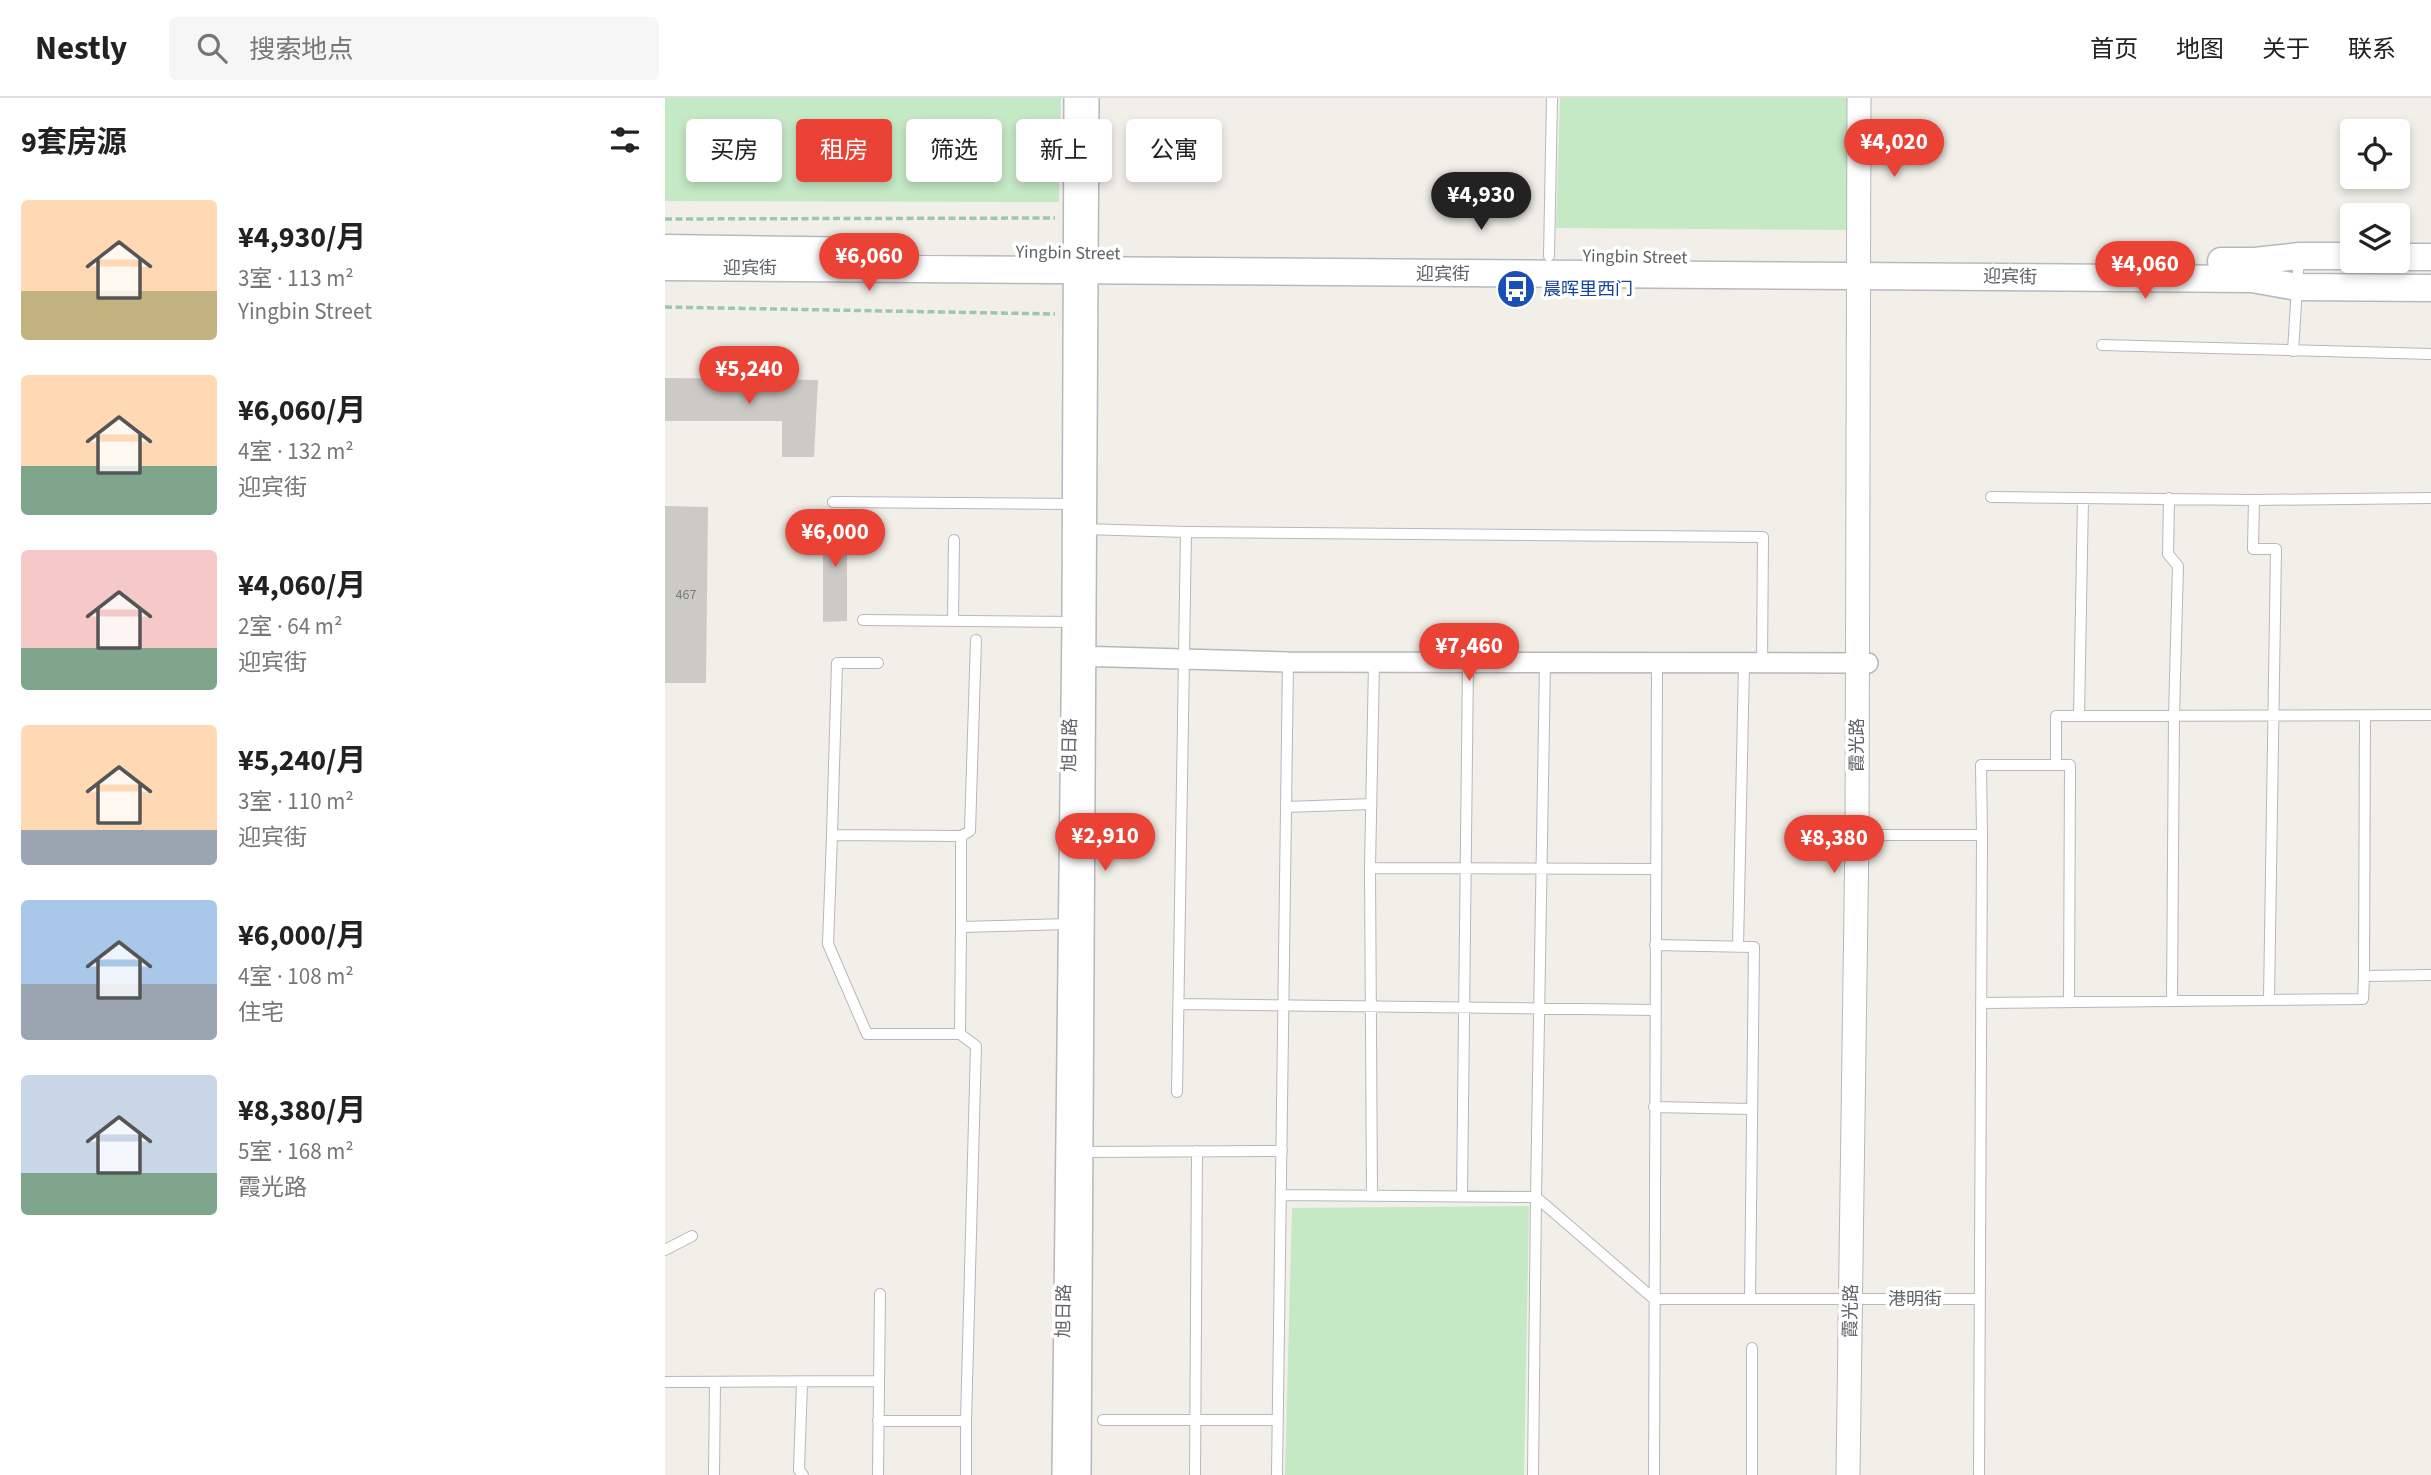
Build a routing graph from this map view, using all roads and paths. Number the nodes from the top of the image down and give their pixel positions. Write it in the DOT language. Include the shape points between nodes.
graph roads {
  1 [pos="1074,98"];
  2 [pos="1089,98"];
  3 [pos="1552,98"];
  4 [pos="1859,98"];
  5 [pos="1873,98"];
  6 [pos="1056,218"];
  7 [pos="665,219"];
  8 [pos="665,248"];
  9 [pos="1549,256"];
  10 [pos="2299,256"];
  11 [pos="2340,256"];
  12 [pos="2410,257"];
  13 [pos="2431,257"];
  14 [pos="1081,262"];
  15 [pos="665,267"];
  16 [pos="1865,268"];
  17 [pos="2297,287"];
  18 [pos="2431,288"];
  19 [pos="665,307"];
  20 [pos="1055,314"];
  21 [pos="2102,345"];
  22 [pos="2293,351"];
  23 [pos="2431,354"];
  24 [pos="1990,497"];
  25 [pos="2083,498"];
  26 [pos="2169,498"];
  27 [pos="2431,498"];
  28 [pos="2254,500"];
  29 [pos="833,502"];
  30 [pos="1080,504"];
  31 [pos="1080,529"];
  32 [pos="1186,532"];
  33 [pos="954,540"];
  34 [pos="863,620"];
  35 [pos="953,621"];
  36 [pos="1080,622"];
  37 [pos="976,640"];
  38 [pos="1079,657"];
  39 [pos="1185,660"];
  40 [pos="1288,662"];
  41 [pos="878,663"];
  42 [pos="1374,663"];
  43 [pos="1468,663"];
  44 [pos="1545,663"];
  45 [pos="1863,663"];
  46 [pos="1657,664"];
  47 [pos="1753,664"];
  48 [pos="2431,715"];
  49 [pos="2079,716"];
  50 [pos="2174,716"];
  51 [pos="2273,716"];
  52 [pos="2365,716"];
  53 [pos="2056,765"];
  54 [pos="1371,804"];
  55 [pos="1286,807"];
  56 [pos="831,835"];
  57 [pos="1862,835"];
  58 [pos="1982,835"];
  59 [pos="961,836"];
  60 [pos="1370,868"];
  61 [pos="1466,869"];
  62 [pos="1542,869"];
  63 [pos="1656,870"];
  64 [pos="1067,924"];
  65 [pos="961,927"];
  66 [pos="1655,944"];
  67 [pos="1738,947"];
  68 [pos="2431,975"];
  69 [pos="2364,976"];
  70 [pos="2269,1000"];
  71 [pos="2172,1001"];
  72 [pos="2069,1002"];
  73 [pos="1981,1003"];
  74 [pos="1180,1004"];
  75 [pos="1284,1005"];
  76 [pos="1371,1007"];
  77 [pos="1464,1008"];
  78 [pos="1539,1010"];
  79 [pos="1655,1010"];
  80 [pos="960,1034"];
  81 [pos="1177,1092"];
  82 [pos="1654,1107"];
  83 [pos="1751,1109"];
  84 [pos="1197,1151"];
  85 [pos="1282,1151"];
  86 [pos="1075,1152"];
  87 [pos="1281,1195"];
  88 [pos="1371,1196"];
  89 [pos="1462,1196"];
  90 [pos="1536,1197"];
  91 [pos="692,1236"];
  92 [pos="665,1250"];
  93 [pos="880,1294"];
  94 [pos="1750,1298"];
  95 [pos="1654,1299"];
  96 [pos="1857,1299"];
  97 [pos="1979,1299"];
  98 [pos="1752,1348"];
  99 [pos="879,1381"];
  100 [pos="665,1382"];
  101 [pos="715,1382"];
  102 [pos="802,1382"];
  103 [pos="1196,1419"];
  104 [pos="966,1420"];
  105 [pos="1103,1420"];
  106 [pos="1277,1420"];
  107 [pos="878,1421"];
  108 [pos="714,1475"];
  109 [pos="803,1475"];
  110 [pos="878,1475"];
  111 [pos="966,1475"];
  112 [pos="1062,1475"];
  113 [pos="1081,1475"];
  114 [pos="1195,1475"];
  115 [pos="1277,1475"];
  116 [pos="1533,1475"];
  117 [pos="1654,1475"];
  118 [pos="1752,1475"];
  119 [pos="1848,1475"];
  120 [pos="1860,1475"];
  121 [pos="1979,1475"];
  1 -- 14 [label="street, 旭日路"];
  2 -- 14 [label="street, 旭日路"];
  3 -- 9 [label="lane"];
  4 -- 16 [label="street, 霞光路"];
  5 -- 16 [label="street, 霞光路"];
  6 -- 7 [label="path"];
  8 -- 14 [label="main road, Yingbin Street"];
  9 -- 14 [label="main road, Yingbin Street"];
  9 -- 16 [label="main road, Yingbin Street"];
  10 -- 11 [label="main road, Yingbin Street"];
  10 -- 16 [label="main road, Yingbin Street" via="2255,261"];
  10 -- 17 [label="lane"];
  12 -- 13 [label="main road"];
  14 -- 15 [label="main road, 迎宾街"];
  14 -- 16 [label="main road, 迎宾街"];
  14 -- 30 [label="street, 旭日路"];
  16 -- 17 [label="main road, 迎宾街" via="2252,279"];
  16 -- 45 [label="street, 霞光路"];
  17 -- 18 [label="main road, 迎宾街"];
  17 -- 22 [label="lane"];
  19 -- 20 [label="path"];
  21 -- 22 [label="lane"];
  22 -- 23 [label="lane"];
  24 -- 25 [label="lane"];
  25 -- 26 [label="lane"];
  25 -- 49 [label="lane"];
  26 -- 28 [label="lane"];
  26 -- 50 [label="lane" via="2168,554 2178,566"];
  27 -- 28 [label="lane"];
  28 -- 51 [label="lane" via="2253,549 2276,549"];
  29 -- 30 [label="lane"];
  30 -- 31 [label="street, 旭日路"];
  31 -- 32 [label="lane"];
  31 -- 36 [label="street, 旭日路"];
  32 -- 39 [label="lane"];
  32 -- 47 [label="lane" via="1763,537"];
  33 -- 35 [label="lane"];
  34 -- 35 [label="lane"];
  35 -- 36 [label="lane"];
  36 -- 38 [label="street, 旭日路"];
  37 -- 59 [label="lane" via="970,831"];
  38 -- 39 [label="street"];
  38 -- 64 [label="street, 旭日路"];
  38 -- 86 [label="street, 旭日路"];
  39 -- 40 [label="street"];
  39 -- 74 [label="lane"];
  40 -- 42 [label="street"];
  40 -- 55 [label="lane"];
  41 -- 56 [label="lane" via="837,663"];
  42 -- 43 [label="street"];
  42 -- 54 [label="lane"];
  43 -- 44 [label="street"];
  43 -- 61 [label="lane"];
  44 -- 46 [label="street"];
  44 -- 62 [label="lane"];
  45 -- 47 [label="street"];
  45 -- 57 [label="street, 霞光路"];
  46 -- 47 [label="street"];
  46 -- 63 [label="lane"];
  47 -- 67 [label="lane"];
  48 -- 52 [label="lane"];
  49 -- 50 [label="lane"];
  49 -- 53 [label="lane" via="2056,716"];
  50 -- 51 [label="lane"];
  50 -- 71 [label="lane"];
  51 -- 52 [label="lane"];
  51 -- 70 [label="lane"];
  52 -- 69 [label="lane"];
  53 -- 58 [label="lane" via="1981,765"];
  53 -- 72 [label="lane" via="2070,765"];
  54 -- 55 [label="lane"];
  54 -- 60 [label="lane"];
  55 -- 75 [label="lane"];
  56 -- 59 [label="lane"];
  56 -- 80 [label="lane" via="828,944 867,1034"];
  57 -- 58 [label="lane"];
  57 -- 96 [label="street, 霞光路"];
  58 -- 73 [label="lane"];
  59 -- 65 [label="lane"];
  60 -- 61 [label="lane"];
  60 -- 76 [label="lane"];
  61 -- 62 [label="lane"];
  61 -- 77 [label="lane"];
  62 -- 63 [label="lane"];
  62 -- 78 [label="lane"];
  63 -- 66 [label="lane"];
  64 -- 65 [label="lane"];
  64 -- 86 [label="street, 旭日路"];
  65 -- 80 [label="lane"];
  66 -- 67 [label="lane"];
  66 -- 79 [label="lane"];
  67 -- 83 [label="lane" via="1754,947"];
  68 -- 69 [label="lane"];
  69 -- 70 [label="lane" via="2363,999"];
  70 -- 71 [label="lane"];
  71 -- 72 [label="lane"];
  72 -- 73 [label="lane"];
  73 -- 97 [label="lane"];
  74 -- 75 [label="lane"];
  74 -- 81 [label="lane"];
  75 -- 76 [label="lane"];
  75 -- 85 [label="lane"];
  76 -- 77 [label="lane"];
  76 -- 88 [label="lane"];
  77 -- 78 [label="lane"];
  77 -- 89 [label="lane"];
  78 -- 79 [label="lane"];
  78 -- 90 [label="lane"];
  79 -- 82 [label="lane"];
  80 -- 104 [label="lane" via="976,1046"];
  82 -- 83 [label="lane"];
  82 -- 95 [label="lane"];
  83 -- 94 [label="lane"];
  84 -- 85 [label="lane"];
  84 -- 86 [label="lane"];
  84 -- 103 [label="lane"];
  85 -- 87 [label="lane"];
  86 -- 112 [label="street, 旭日路"];
  86 -- 113 [label="street, 旭日路"];
  87 -- 88 [label="lane"];
  87 -- 106 [label="lane"];
  88 -- 89 [label="lane"];
  89 -- 90 [label="lane"];
  90 -- 95 [label="lane"];
  90 -- 116 [label="lane"];
  91 -- 92 [label="lane"];
  93 -- 99 [label="lane"];
  94 -- 95 [label="lane, 港明街"];
  94 -- 96 [label="lane, 港明街"];
  95 -- 117 [label="lane"];
  96 -- 97 [label="lane, 港明街"];
  96 -- 119 [label="street, 霞光路"];
  96 -- 120 [label="street, 霞光路"];
  97 -- 121 [label="lane"];
  98 -- 118 [label="lane"];
  99 -- 102 [label="lane"];
  99 -- 107 [label="lane"];
  100 -- 101 [label="lane"];
  101 -- 102 [label="lane"];
  101 -- 108 [label="lane"];
  102 -- 109 [label="lane" via="799,1470"];
  103 -- 105 [label="lane"];
  103 -- 106 [label="lane"];
  103 -- 114 [label="lane"];
  104 -- 107 [label="lane"];
  104 -- 111 [label="lane"];
  106 -- 115 [label="lane"];
  107 -- 110 [label="lane"];
}
